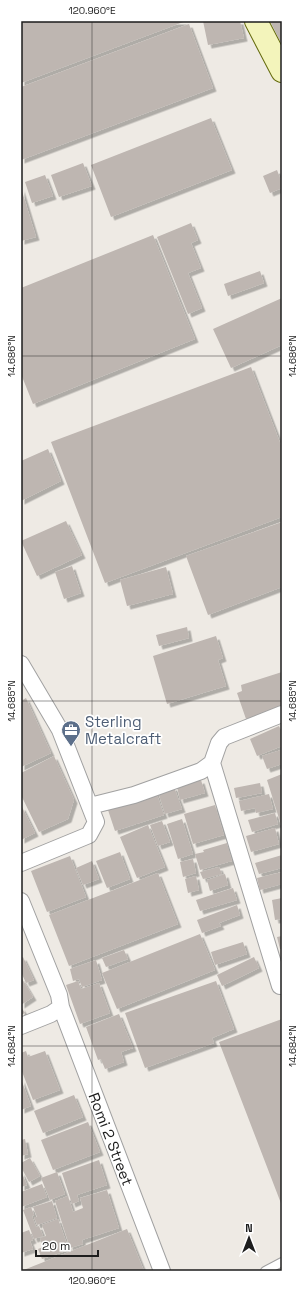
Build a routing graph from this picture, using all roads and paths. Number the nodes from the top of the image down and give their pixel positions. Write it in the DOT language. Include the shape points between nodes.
graph roads {
  1 [pos="256,21"];
  2 [pos="282,71"];
  3 [pos="21,664"];
  4 [pos="282,714"];
  5 [pos="212,763"];
  6 [pos="90,806"];
  7 [pos="21,863"];
  8 [pos="21,901"];
  9 [pos="280,986"];
  10 [pos="61,1007"];
  11 [pos="21,1026"];
  12 [pos="282,1262"];
  13 [pos="162,1271"];
  14 [pos="265,1271"];
  1 -- 2 [label="street"];
  3 -- 6 [label="street" via="60,730"];
  4 -- 5 [label="street" via="224,738 219,743"];
  5 -- 6 [label="street" via="201,771 134,795"];
  5 -- 9 [label="street"];
  6 -- 7 [label="street" via="96,822 89,835"];
  8 -- 10 [label="street, Romi 2 Street" via="59,995"];
  10 -- 11 [label="street" via="51,1014"];
  10 -- 13 [label="street, Romi 2 Street"];
  12 -- 14 [label="lane"];
}
